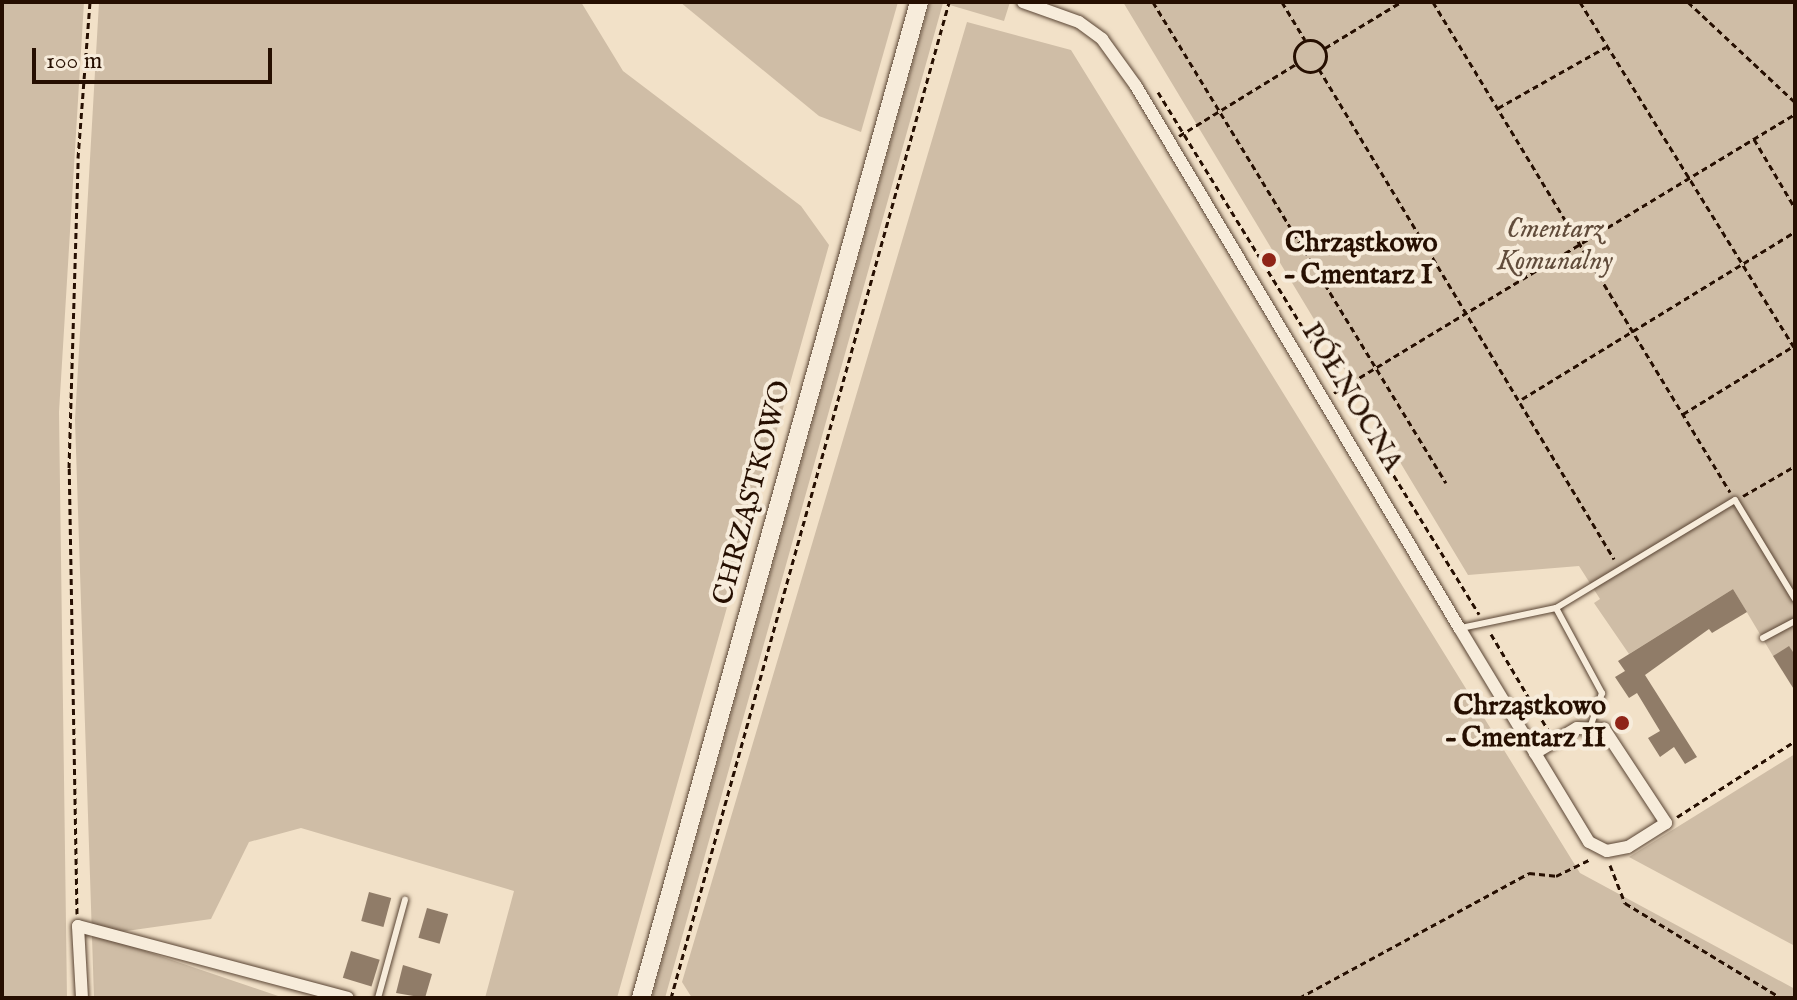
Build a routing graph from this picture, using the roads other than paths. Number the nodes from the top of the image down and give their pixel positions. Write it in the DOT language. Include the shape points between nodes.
graph roads {
  1 [pos="919,2"];
  2 [pos="1023,2"];
  3 [pos="1795,599"];
  4 [pos="1556,608"];
  5 [pos="1795,621"];
  6 [pos="1460,629"];
  7 [pos="1763,638"];
  8 [pos="1591,725"];
  9 [pos="1535,753"];
  10 [pos="405,900"];
  11 [pos="82,998"];
  12 [pos="348,998"];
  13 [pos="378,998"];
  14 [pos="641,998"];
  1 -- 14 [label="street, CHRZĄSTKOWO"];
  2 -- 6 [label="street, PÓŁNOCNA" via="1079,22 1102,39"];
  3 -- 4 [label="lane" via="1735,500"];
  4 -- 6 [label="lane"];
  4 -- 8 [label="lane" via="1602,693"];
  5 -- 7 [label="lane"];
  6 -- 9 [label="street, PÓŁNOCNA"];
  8 -- 9 [label="street"];
  8 -- 9 [label="street, PÓŁNOCNA" via="1616,740 1666,823 1628,847 1607,851 1589,842"];
  10 -- 13 [label="lane"];
  11 -- 12 [label="street" via="78,926"];
}
